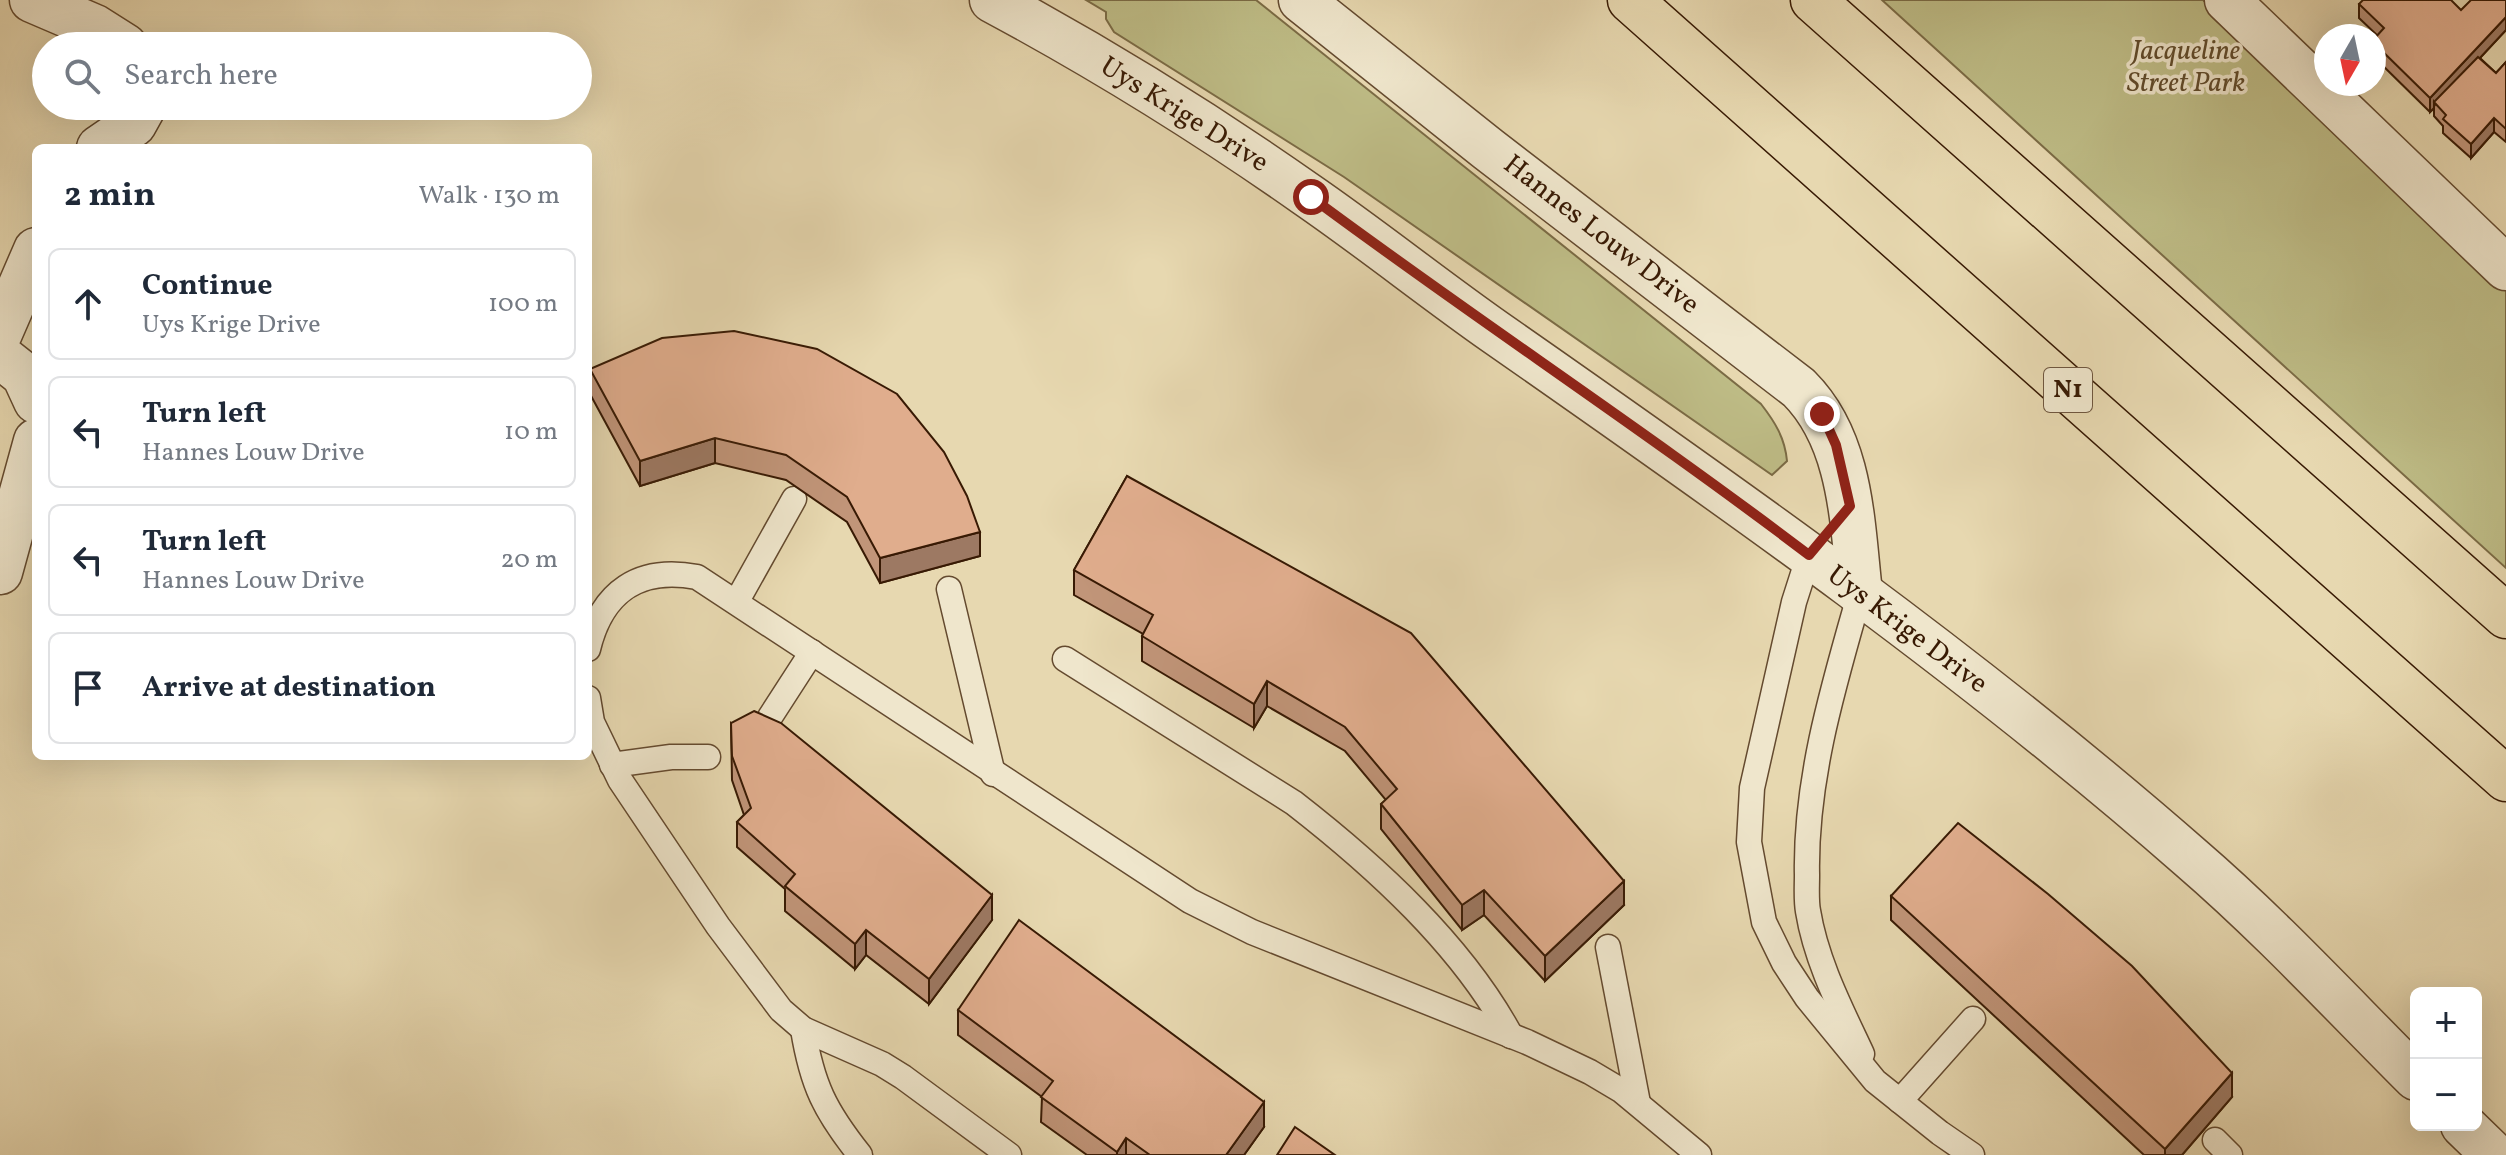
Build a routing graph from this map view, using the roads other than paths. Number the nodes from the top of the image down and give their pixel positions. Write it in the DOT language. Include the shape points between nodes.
graph roads {
  1 [pos="32,0"];
  2 [pos="992,0"];
  3 [pos="1301,0"];
  4 [pos="1630,0"];
  5 [pos="1813,0"];
  6 [pos="2227,0"];
  7 [pos="103,32"];
  8 [pos="136,120"];
  9 [pos="105,144"];
  10 [pos="32,259"];
  11 [pos="2506,268"];
  12 [pos="5,322"];
  13 [pos="0,356"];
  14 [pos="32,392"];
  15 [pos="32,456"];
  16 [pos="794,499"];
  17 [pos="1850,506"];
  18 [pos="1809,555"];
  19 [pos="0,572"];
  20 [pos="949,589"];
  21 [pos="1860,593"];
  22 [pos="737,601"];
  23 [pos="2506,616"];
  24 [pos="592,638"];
  25 [pos="812,652"];
  26 [pos="1065,659"];
  27 [pos="770,717"];
  28 [pos="592,722"];
  29 [pos="708,757"];
  30 [pos="612,765"];
  31 [pos="993,774"];
  32 [pos="2506,779"];
  33 [pos="1608,947"];
  34 [pos="1973,1019"];
  35 [pos="803,1029"];
  36 [pos="1511,1036"];
  37 [pos="2410,1072"];
  38 [pos="1875,1081"];
  39 [pos="1900,1101"];
  40 [pos="1638,1103"];
  41 [pos="2469,1131"];
  42 [pos="860,1155"];
  43 [pos="1009,1155"];
  44 [pos="1699,1155"];
  45 [pos="1972,1155"];
  46 [pos="2494,1155"];
  1 -- 7 [label="street"];
  2 -- 18 [label="street, Uys Krige Drive" via="1242,149"];
  3 -- 17 [label="street, Hannes Louw Drive" via="1799,388 1830,429"];
  4 -- 32 [label="highway, N1"];
  5 -- 23 [label="highway"];
  6 -- 11 [label="street"];
  8 -- 9 [label="street"];
  10 -- 12 [label="street"];
  13 -- 14 [label="street" via="24,375"];
  15 -- 19 [label="street"];
  16 -- 22 [label="lane"];
  17 -- 18 [label="street"];
  17 -- 21 [label="street, Hannes Louw Drive"];
  18 -- 21 [label="street, Uys Krige Drive"];
  18 -- 38 [label="lane" via="1752,788 1749,842 1764,922 1784,963 1831,1031"];
  20 -- 31 [label="lane"];
  21 -- 37 [label="street, Uys Krige Drive" via="2041,731 2195,861"];
  21 -- 38 [label="lane" via="1809,798 1807,910 1828,979"];
  22 -- 24 [label="lane" via="697,577 657,573 612,599"];
  22 -- 25 [label="lane"];
  25 -- 27 [label="lane"];
  25 -- 31 [label="lane"];
  26 -- 36 [label="lane" via="1327,829 1404,899 1476,979"];
  28 -- 30 [label="lane"];
  29 -- 30 [label="lane"];
  30 -- 35 [label="lane" via="718,926 781,1010"];
  31 -- 36 [label="lane" via="1190,901 1239,926"];
  33 -- 40 [label="lane"];
  34 -- 39 [label="lane"];
  35 -- 42 [label="lane" via="816,1087"];
  35 -- 43 [label="lane" via="893,1070"];
  36 -- 40 [label="lane" via="1590,1072"];
  38 -- 39 [label="lane"];
  39 -- 45 [label="lane"];
  40 -- 44 [label="lane"];
  41 -- 46 [label="street"];
}
